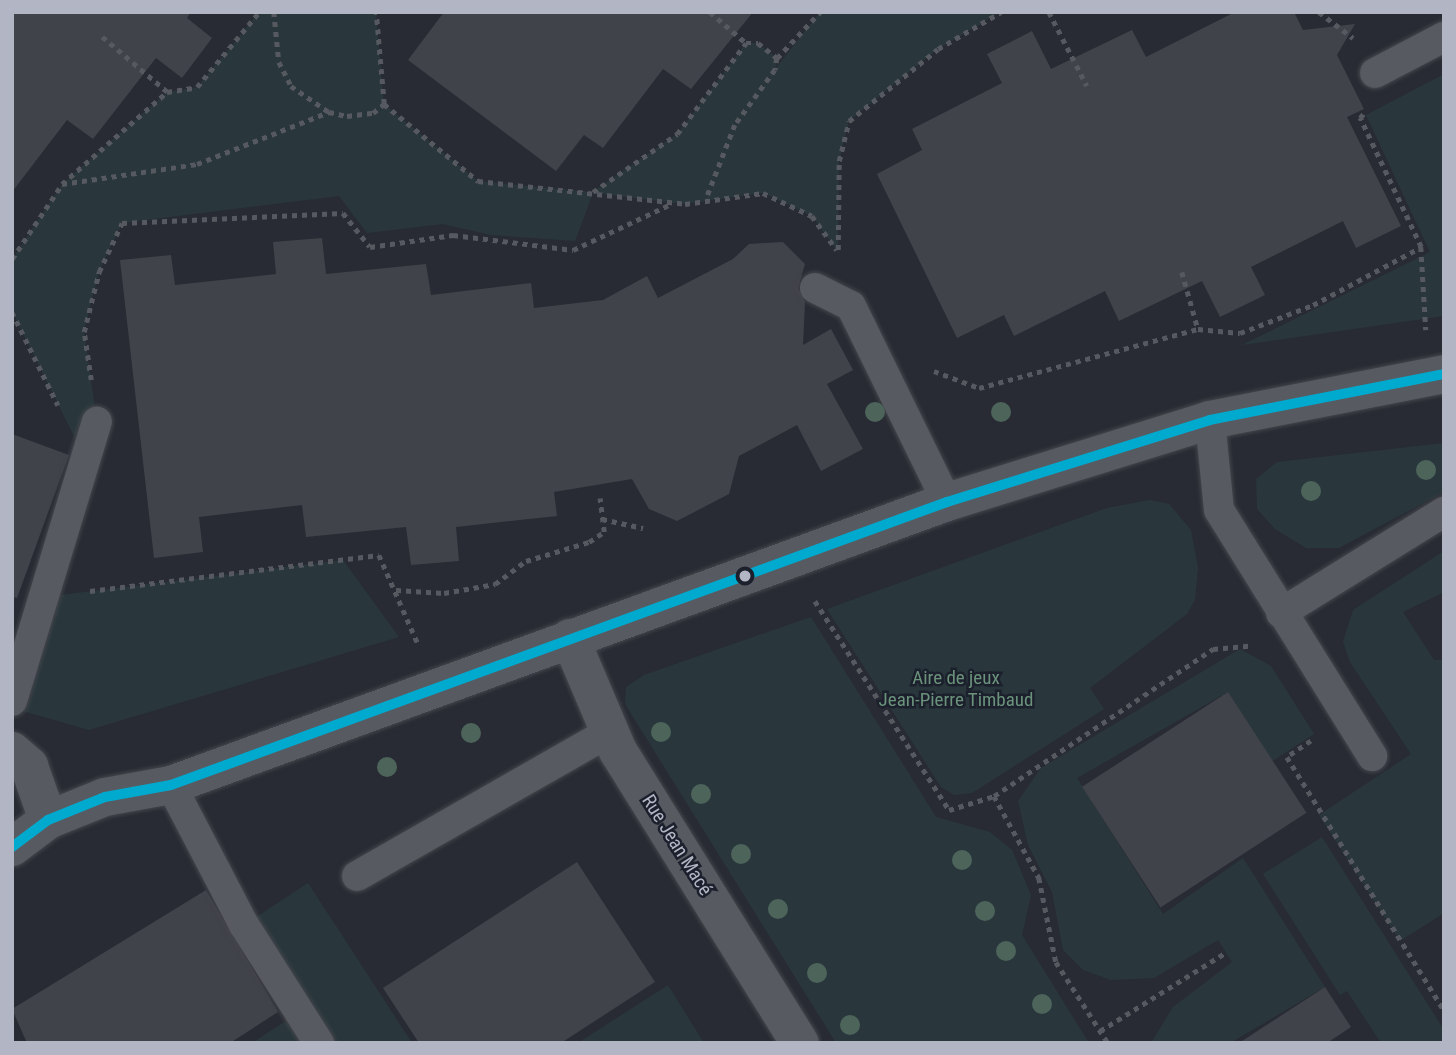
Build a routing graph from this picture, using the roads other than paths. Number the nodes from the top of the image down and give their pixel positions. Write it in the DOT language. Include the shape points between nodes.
graph roads {
  1 [pos="1444,37"];
  2 [pos="1375,73"];
  3 [pos="825,293"];
  4 [pos="1436,375"];
  5 [pos="1210,420"];
  6 [pos="97,422"];
  7 [pos="947,502"];
  8 [pos="1444,512"];
  9 [pos="1281,613"];
  10 [pos="570,638"];
  11 [pos="12,701"];
  12 [pos="609,732"];
  13 [pos="12,751"];
  14 [pos="1372,756"];
  15 [pos="171,785"];
  16 [pos="48,820"];
  17 [pos="12,847"];
  18 [pos="358,876"];
  19 [pos="319,1043"];
  20 [pos="800,1043"];
  1 -- 2 [label="lane"];
  3 -- 7 [label="lane" via="851,306"];
  4 -- 5 [label="street"];
  5 -- 7 [label="street"];
  5 -- 9 [label="lane" via="1219,510"];
  6 -- 11 [label="lane"];
  7 -- 10 [label="street"];
  8 -- 9 [label="lane"];
  9 -- 14 [label="lane"];
  10 -- 12 [label="street, Rue Jean Macé"];
  10 -- 15 [label="street"];
  12 -- 18 [label="lane"];
  12 -- 20 [label="street, Rue Jean Macé"];
  13 -- 16 [label="street" via="29,766"];
  15 -- 16 [label="street" via="105,797"];
  15 -- 19 [label="lane" via="244,925"];
  16 -- 17 [label="street"];
}
